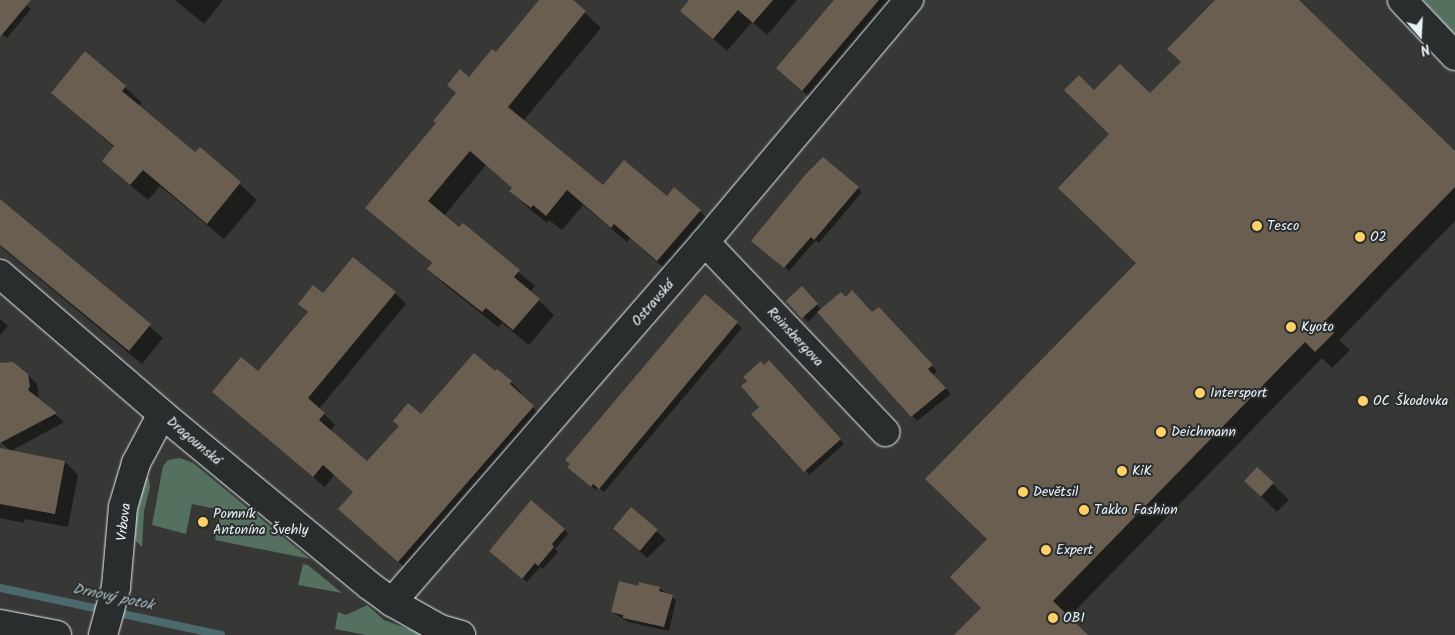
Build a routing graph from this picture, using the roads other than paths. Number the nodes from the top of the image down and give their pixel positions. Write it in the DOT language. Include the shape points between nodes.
graph roads {
  1 [pos="909,0"];
  2 [pos="1402,0"];
  3 [pos="1455,56"];
  4 [pos="706,242"];
  5 [pos="0,274"];
  6 [pos="162,414"];
  7 [pos="885,432"];
  8 [pos="392,602"];
  9 [pos="0,624"];
  10 [pos="103,634"];
  11 [pos="57,635"];
  12 [pos="461,635"];
  1 -- 4 [label="street, Ostravská"];
  2 -- 3 [label="street"];
  4 -- 7 [label="street, Reinsbergova"];
  4 -- 8 [label="street, Ostravská"];
  5 -- 6 [label="street, Dragounská"];
  6 -- 8 [label="street, Dragounská"];
  6 -- 10 [label="street, Vrbova" via="136,464 124,507 116,587"];
  8 -- 12 [label="street, Dragounská" via="440,629"];
  9 -- 11 [label="street"];
}
